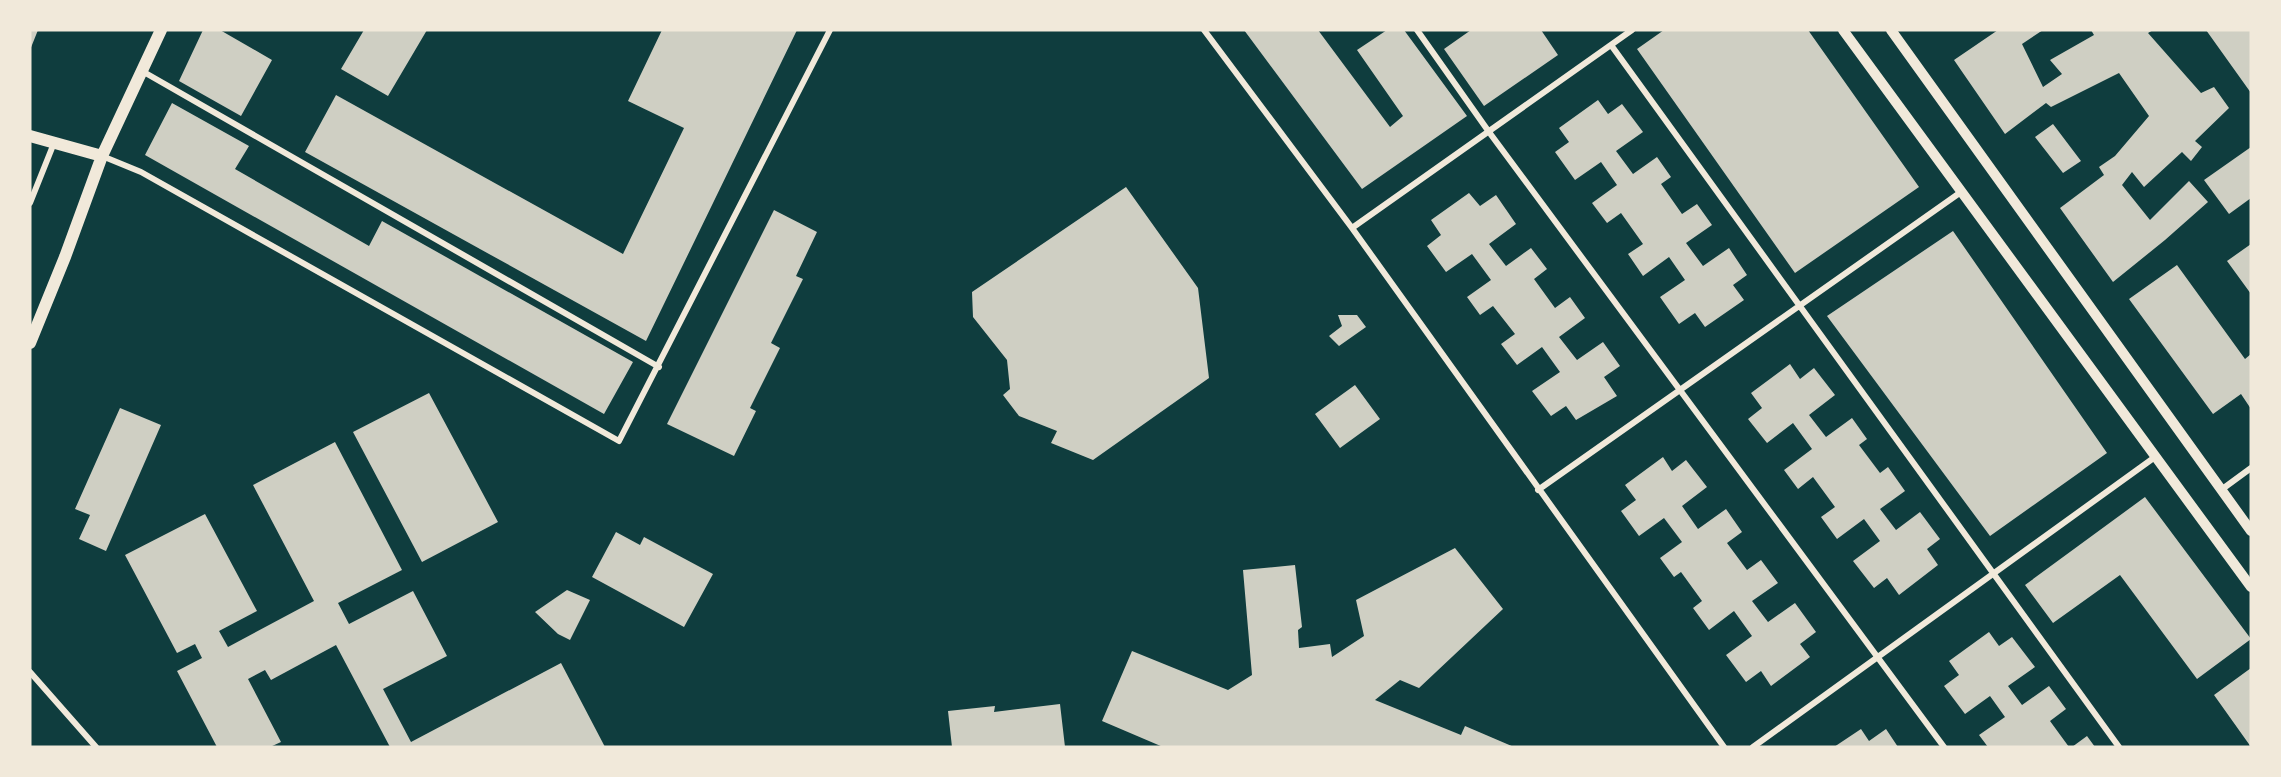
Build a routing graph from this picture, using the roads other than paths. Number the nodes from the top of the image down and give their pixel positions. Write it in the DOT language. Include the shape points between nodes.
graph roads {
  1 [pos="161,30"];
  2 [pos="830,30"];
  3 [pos="1204,30"];
  4 [pos="1417,30"];
  5 [pos="1632,30"];
  6 [pos="1843,30"];
  7 [pos="1891,30"];
  8 [pos="1611,45"];
  9 [pos="142,71"];
  10 [pos="1489,132"];
  11 [pos="30,136"];
  12 [pos="55,143"];
  13 [pos="102,156"];
  14 [pos="1961,192"];
  15 [pos="30,203"];
  16 [pos="1352,228"];
  17 [pos="1799,305"];
  18 [pos="33,329"];
  19 [pos="30,343"];
  20 [pos="659,367"];
  21 [pos="1680,390"];
  22 [pos="2155,457"];
  23 [pos="2251,468"];
  24 [pos="1539,490"];
  25 [pos="2221,490"];
  26 [pos="2251,531"];
  27 [pos="1994,574"];
  28 [pos="2251,587"];
  29 [pos="1878,657"];
  30 [pos="30,672"];
  31 [pos="96,747"];
  32 [pos="1724,747"];
  33 [pos="1753,747"];
  34 [pos="1944,747"];
  35 [pos="2119,747"];
  1 -- 9 [label="main road"];
  2 -- 20 [label="street"];
  3 -- 16 [label="street"];
  4 -- 10 [label="street"];
  5 -- 8 [label="street"];
  6 -- 14 [label="street"];
  7 -- 25 [label="street"];
  8 -- 10 [label="street"];
  8 -- 17 [label="street"];
  9 -- 13 [label="main road"];
  9 -- 20 [label="street"];
  10 -- 16 [label="street"];
  10 -- 21 [label="street"];
  11 -- 12 [label="main road"];
  12 -- 13 [label="main road"];
  12 -- 15 [label="street"];
  13 -- 18 [label="main road" via="65,257"];
  13 -- 20 [label="street" via="141,172 619,441"];
  14 -- 17 [label="street"];
  14 -- 22 [label="street"];
  16 -- 24 [label="street"];
  17 -- 21 [label="street"];
  17 -- 27 [label="street"];
  18 -- 19 [label="main road"];
  21 -- 24 [label="street"];
  21 -- 29 [label="street"];
  22 -- 27 [label="street"];
  22 -- 28 [label="street"];
  23 -- 25 [label="street"];
  24 -- 32 [label="street"];
  25 -- 26 [label="street"];
  27 -- 29 [label="street"];
  27 -- 35 [label="street"];
  29 -- 33 [label="street"];
  29 -- 34 [label="street"];
  30 -- 31 [label="street"];
}
